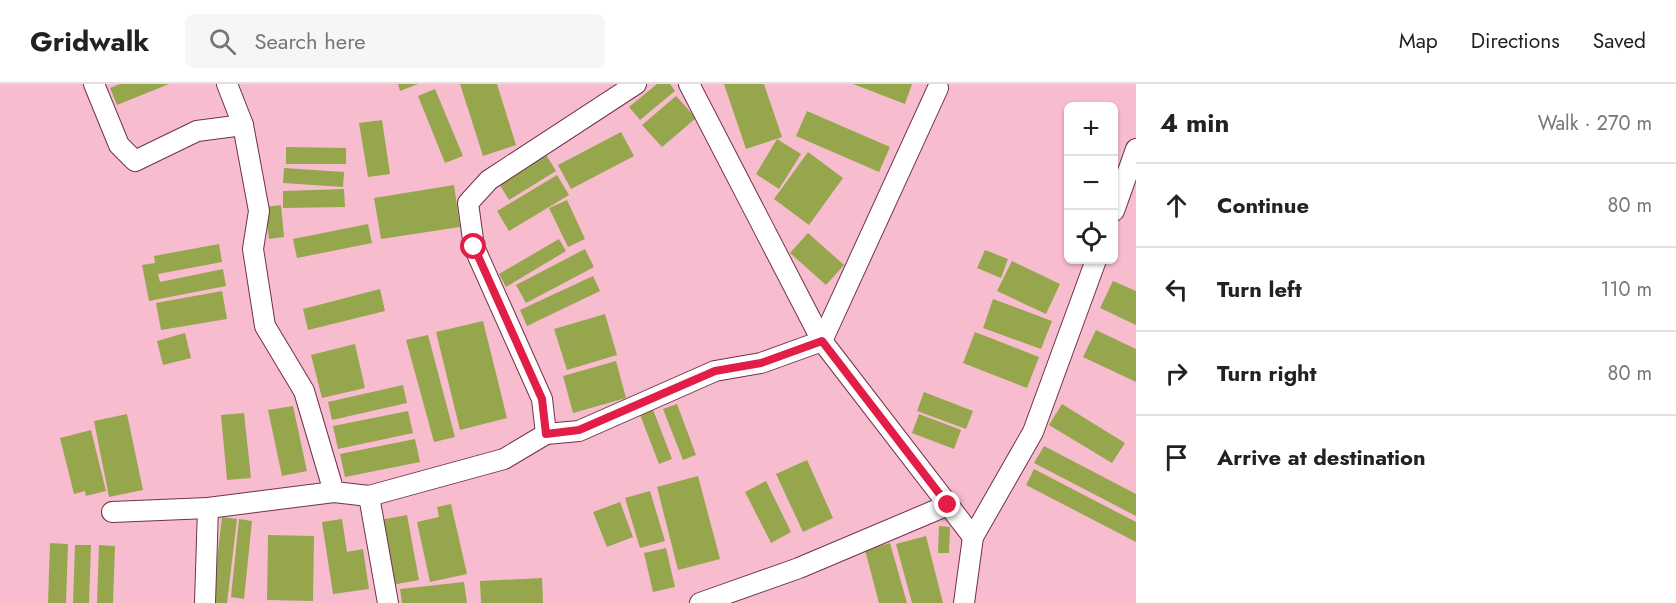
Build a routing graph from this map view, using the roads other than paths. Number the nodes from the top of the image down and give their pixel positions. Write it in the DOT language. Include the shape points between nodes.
graph roads {
  1 [pos="94,84"];
  2 [pos="227,84"];
  3 [pos="636,84"];
  4 [pos="689,84"];
  5 [pos="938,88"];
  6 [pos="243,125"];
  7 [pos="1136,149"];
  8 [pos="1113,210"];
  9 [pos="1095,264"];
  10 [pos="822,341"];
  11 [pos="546,434"];
  12 [pos="334,492"];
  13 [pos="369,496"];
  14 [pos="948,505"];
  15 [pos="208,508"];
  16 [pos="112,512"];
  17 [pos="973,537"];
  18 [pos="205,603"];
  19 [pos="388,603"];
  20 [pos="700,603"];
  21 [pos="964,603"];
  1 -- 6 [label="street" via="119,145 135,161 197,131"];
  2 -- 6 [label="street"];
  3 -- 11 [label="street" via="489,180 468,203 474,247 542,399"];
  4 -- 10 [label="street"];
  5 -- 10 [label="street"];
  6 -- 12 [label="street" via="259,211 253,249 265,326 304,391"];
  7 -- 8 [label="street"];
  9 -- 17 [label="street" via="1033,432"];
  10 -- 11 [label="street" via="761,363 715,371 579,430"];
  10 -- 14 [label="street"];
  11 -- 13 [label="street" via="504,459"];
  12 -- 13 [label="street"];
  12 -- 15 [label="street"];
  13 -- 19 [label="street"];
  14 -- 17 [label="street"];
  14 -- 20 [label="street" via="799,568"];
  15 -- 16 [label="street"];
  15 -- 18 [label="street"];
  17 -- 21 [label="street"];
}
